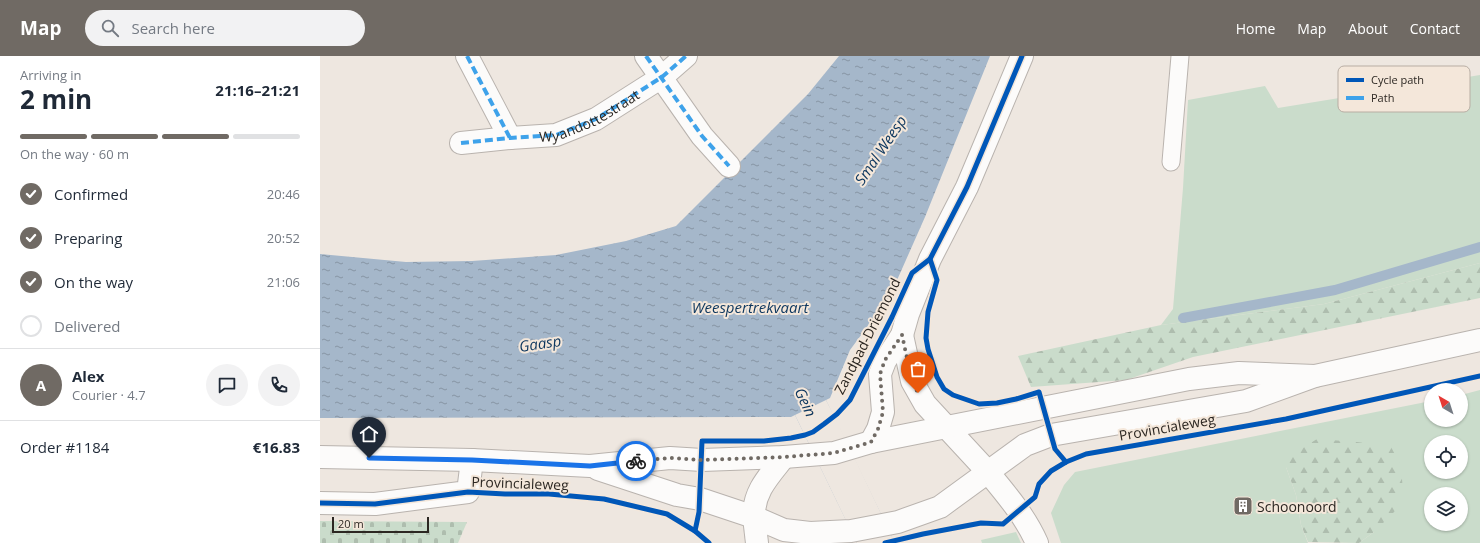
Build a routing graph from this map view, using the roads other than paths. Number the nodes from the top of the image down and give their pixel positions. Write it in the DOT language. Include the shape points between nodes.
graph roads {
  1 [pos="467,56"];
  2 [pos="646,56"];
  3 [pos="686,56"];
  4 [pos="1022,56"];
  5 [pos="1180,56"];
  6 [pos="662,77"];
  7 [pos="510,138"];
  8 [pos="461,143"];
  9 [pos="1171,162"];
  10 [pos="729,166"];
  11 [pos="902,335"];
  12 [pos="1480,340"];
  13 [pos="1315,376"];
  14 [pos="948,428"];
  15 [pos="871,442"];
  16 [pos="320,456"];
  17 [pos="784,457"];
  18 [pos="472,460"];
  19 [pos="590,466"];
  20 [pos="987,471"];
  21 [pos="320,503"];
  22 [pos="754,517"];
  23 [pos="757,543"];
  24 [pos="1037,543"];
  1 -- 7 [label="main road"];
  2 -- 6 [label="main road"];
  3 -- 6 [label="main road, Wyandottestraat"];
  4 -- 11 [label="main road, Zandpad-Driemond" via="967,186 930,259"];
  5 -- 9 [label="lane"];
  6 -- 7 [label="main road, Wyandottestraat" via="596,119 556,135"];
  6 -- 10 [label="main road" via="702,136"];
  7 -- 8 [label="main road, Wyandottestraat"];
  11 -- 14 [label="main road, Zandpad-Driemond" via="912,381 925,404"];
  11 -- 15 [label="main road, Zandpad-Driemond" via="885,360 880,374 883,412"];
  12 -- 13 [label="main road, Provincialeweg"];
  13 -- 14 [label="main road, Provincialeweg" via="1239,373 1189,379"];
  13 -- 20 [label="main road, Provincialeweg" via="1246,401 1051,435 1025,445"];
  14 -- 15 [label="main road, Provincialeweg"];
  14 -- 20 [label="main road, Zandpad-Driemond"];
  15 -- 17 [label="main road, Provincialeweg" via="834,453"];
  16 -- 18 [label="main road, Provincialeweg"];
  17 -- 19 [label="main road, Provincialeweg" via="702,460 670,458"];
  17 -- 22 [label="main road" via="761,487 756,497"];
  18 -- 19 [label="main road, Provincialeweg"];
  18 -- 21 [label="main road, Provincialeweg" via="468,492 376,504"];
  19 -- 22 [label="main road, Provincialeweg"];
  20 -- 22 [label="main road, Provincialeweg" via="940,507 898,522 851,530 810,533 784,530"];
  20 -- 24 [label="main road, Zandpad-Driemond" via="1019,511"];
  22 -- 23 [label="main road"];
}
